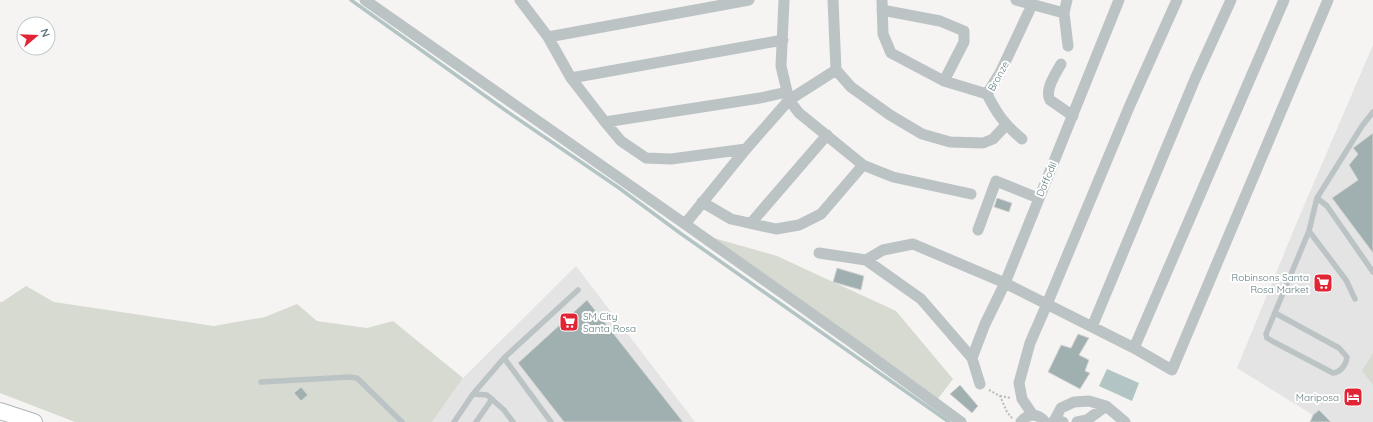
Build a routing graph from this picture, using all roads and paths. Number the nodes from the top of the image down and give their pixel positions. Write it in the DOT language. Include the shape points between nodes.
graph roads {
  1 [pos="365,0"];
  2 [pos="520,0"];
  3 [pos="749,0"];
  4 [pos="784,0"];
  5 [pos="834,0"];
  6 [pos="1016,0"];
  7 [pos="1067,0"];
  8 [pos="1120,0"];
  9 [pos="1177,0"];
  10 [pos="1231,0"];
  11 [pos="1284,0"];
  12 [pos="1328,0"];
  13 [pos="882,5"];
  14 [pos="1032,5"];
  15 [pos="1064,13"];
  16 [pos="548,37"];
  17 [pos="783,40"];
  18 [pos="1068,46"];
  19 [pos="1061,64"];
  20 [pos="836,70"];
  21 [pos="571,78"];
  22 [pos="944,81"];
  23 [pos="987,94"];
  24 [pos="788,96"];
  25 [pos="1373,112"];
  26 [pos="1073,116"];
  27 [pos="605,122"];
  28 [pos="1006,125"];
  29 [pos="827,135"];
  30 [pos="1022,139"];
  31 [pos="746,149"];
  32 [pos="863,165"];
  33 [pos="971,194"];
  34 [pos="1038,198"];
  35 [pos="1317,198"];
  36 [pos="702,202"];
  37 [pos="685,224"];
  38 [pos="751,224"];
  39 [pos="978,230"];
  40 [pos="1309,231"];
  41 [pos="819,252"];
  42 [pos="866,260"];
  43 [pos="1373,272"];
  44 [pos="1005,283"];
  45 [pos="578,290"];
  46 [pos="1355,299"];
  47 [pos="1047,304"];
  48 [pos="1275,313"];
  49 [pos="1092,327"];
  50 [pos="1134,348"];
  51 [pos="504,358"];
  52 [pos="972,358"];
  53 [pos="261,382"];
  54 [pos="980,384"];
  55 [pos="473,394"];
  56 [pos="492,399"];
  57 [pos="1106,406"];
  58 [pos="0,411"];
  59 [pos="1033,415"];
  60 [pos="0,418"];
  61 [pos="11,422"];
  62 [pos="34,422"];
  63 [pos="402,422"];
  64 [pos="454,422"];
  65 [pos="477,422"];
  66 [pos="513,422"];
  67 [pos="551,422"];
  68 [pos="961,422"];
  69 [pos="1014,422"];
  70 [pos="1021,422"];
  71 [pos="1053,422"];
  72 [pos="1077,422"];
  73 [pos="1125,422"];
  1 -- 37 [label="street"];
  2 -- 16 [label="street"];
  3 -- 16 [label="street"];
  4 -- 17 [label="street"];
  5 -- 20 [label="street"];
  6 -- 14 [label="street"];
  7 -- 15 [label="street"];
  8 -- 26 [label="street, Daffodil"];
  9 -- 47 [label="street"];
  10 -- 49 [label="street" via="1194,79"];
  11 -- 50 [label="street"];
  12 -- 50 [label="street" via="1172,370"];
  13 -- 22 [label="street" via="883,34 891,53"];
  13 -- 22 [label="street" via="940,20 964,31 964,42"];
  14 -- 15 [label="street"];
  14 -- 23 [label="street, Bronze" via="1000,74"];
  15 -- 18 [label="street"];
  16 -- 21 [label="street"];
  17 -- 21 [label="street"];
  17 -- 24 [label="street" via="781,66"];
  19 -- 26 [label="street" via="1048,97"];
  20 -- 24 [label="street"];
  20 -- 28 [label="street" via="851,87 922,134 950,142 984,144 993,139"];
  21 -- 27 [label="street"];
  22 -- 23 [label="street"];
  23 -- 28 [label="street, Bronze"];
  24 -- 27 [label="street"];
  24 -- 29 [label="street" via="799,113"];
  24 -- 31 [label="street"];
  25 -- 35 [label="lane"];
  26 -- 34 [label="street, Daffodil"];
  27 -- 31 [label="street" via="621,141 646,158 672,158"];
  28 -- 30 [label="street, Bronze"];
  29 -- 32 [label="street"];
  29 -- 38 [label="street"];
  31 -- 36 [label="street"];
  32 -- 33 [label="street" via="893,176"];
  32 -- 38 [label="street" via="821,214 799,225 776,229"];
  34 -- 39 [label="street" via="996,181"];
  34 -- 44 [label="street, Daffodil"];
  35 -- 40 [label="lane"];
  35 -- 43 [label="lane" via="1327,206"];
  36 -- 37 [label="street"];
  36 -- 38 [label="street" via="731,219"];
  37 -- 68 [label="street"];
  40 -- 46 [label="lane" via="1346,280"];
  40 -- 48 [label="lane"];
  41 -- 42 [label="street"];
  42 -- 44 [label="street" via="883,250 913,244"];
  42 -- 52 [label="street" via="921,298"];
  44 -- 47 [label="street"];
  44 -- 52 [label="street, Daffodil"];
  45 -- 51 [label="lane"];
  47 -- 49 [label="street"];
  47 -- 59 [label="street" via="1030,343 1019,383 1022,399"];
  48 -- 48 [label="lane" via="1266,334 1267,338 1330,372 1340,371 1347,357 1339,348"];
  49 -- 50 [label="street"];
  51 -- 55 [label="lane"];
  51 -- 67 [label="lane"];
  52 -- 54 [label="street"];
  53 -- 63 [label="lane" via="357,378"];
  54 -- 69 [label="path" via="1000,396"];
  55 -- 56 [label="lane" via="487,395"];
  55 -- 64 [label="lane"];
  56 -- 65 [label="lane"];
  56 -- 66 [label="lane"];
  57 -- 71 [label="street" via="1074,402 1061,408"];
  57 -- 72 [label="street" via="1087,420"];
  57 -- 73 [label="street"];
  58 -- 62 [label="main road"];
  59 -- 70 [label="street"];
  59 -- 71 [label="street"];
  60 -- 61 [label="main road"];
}
